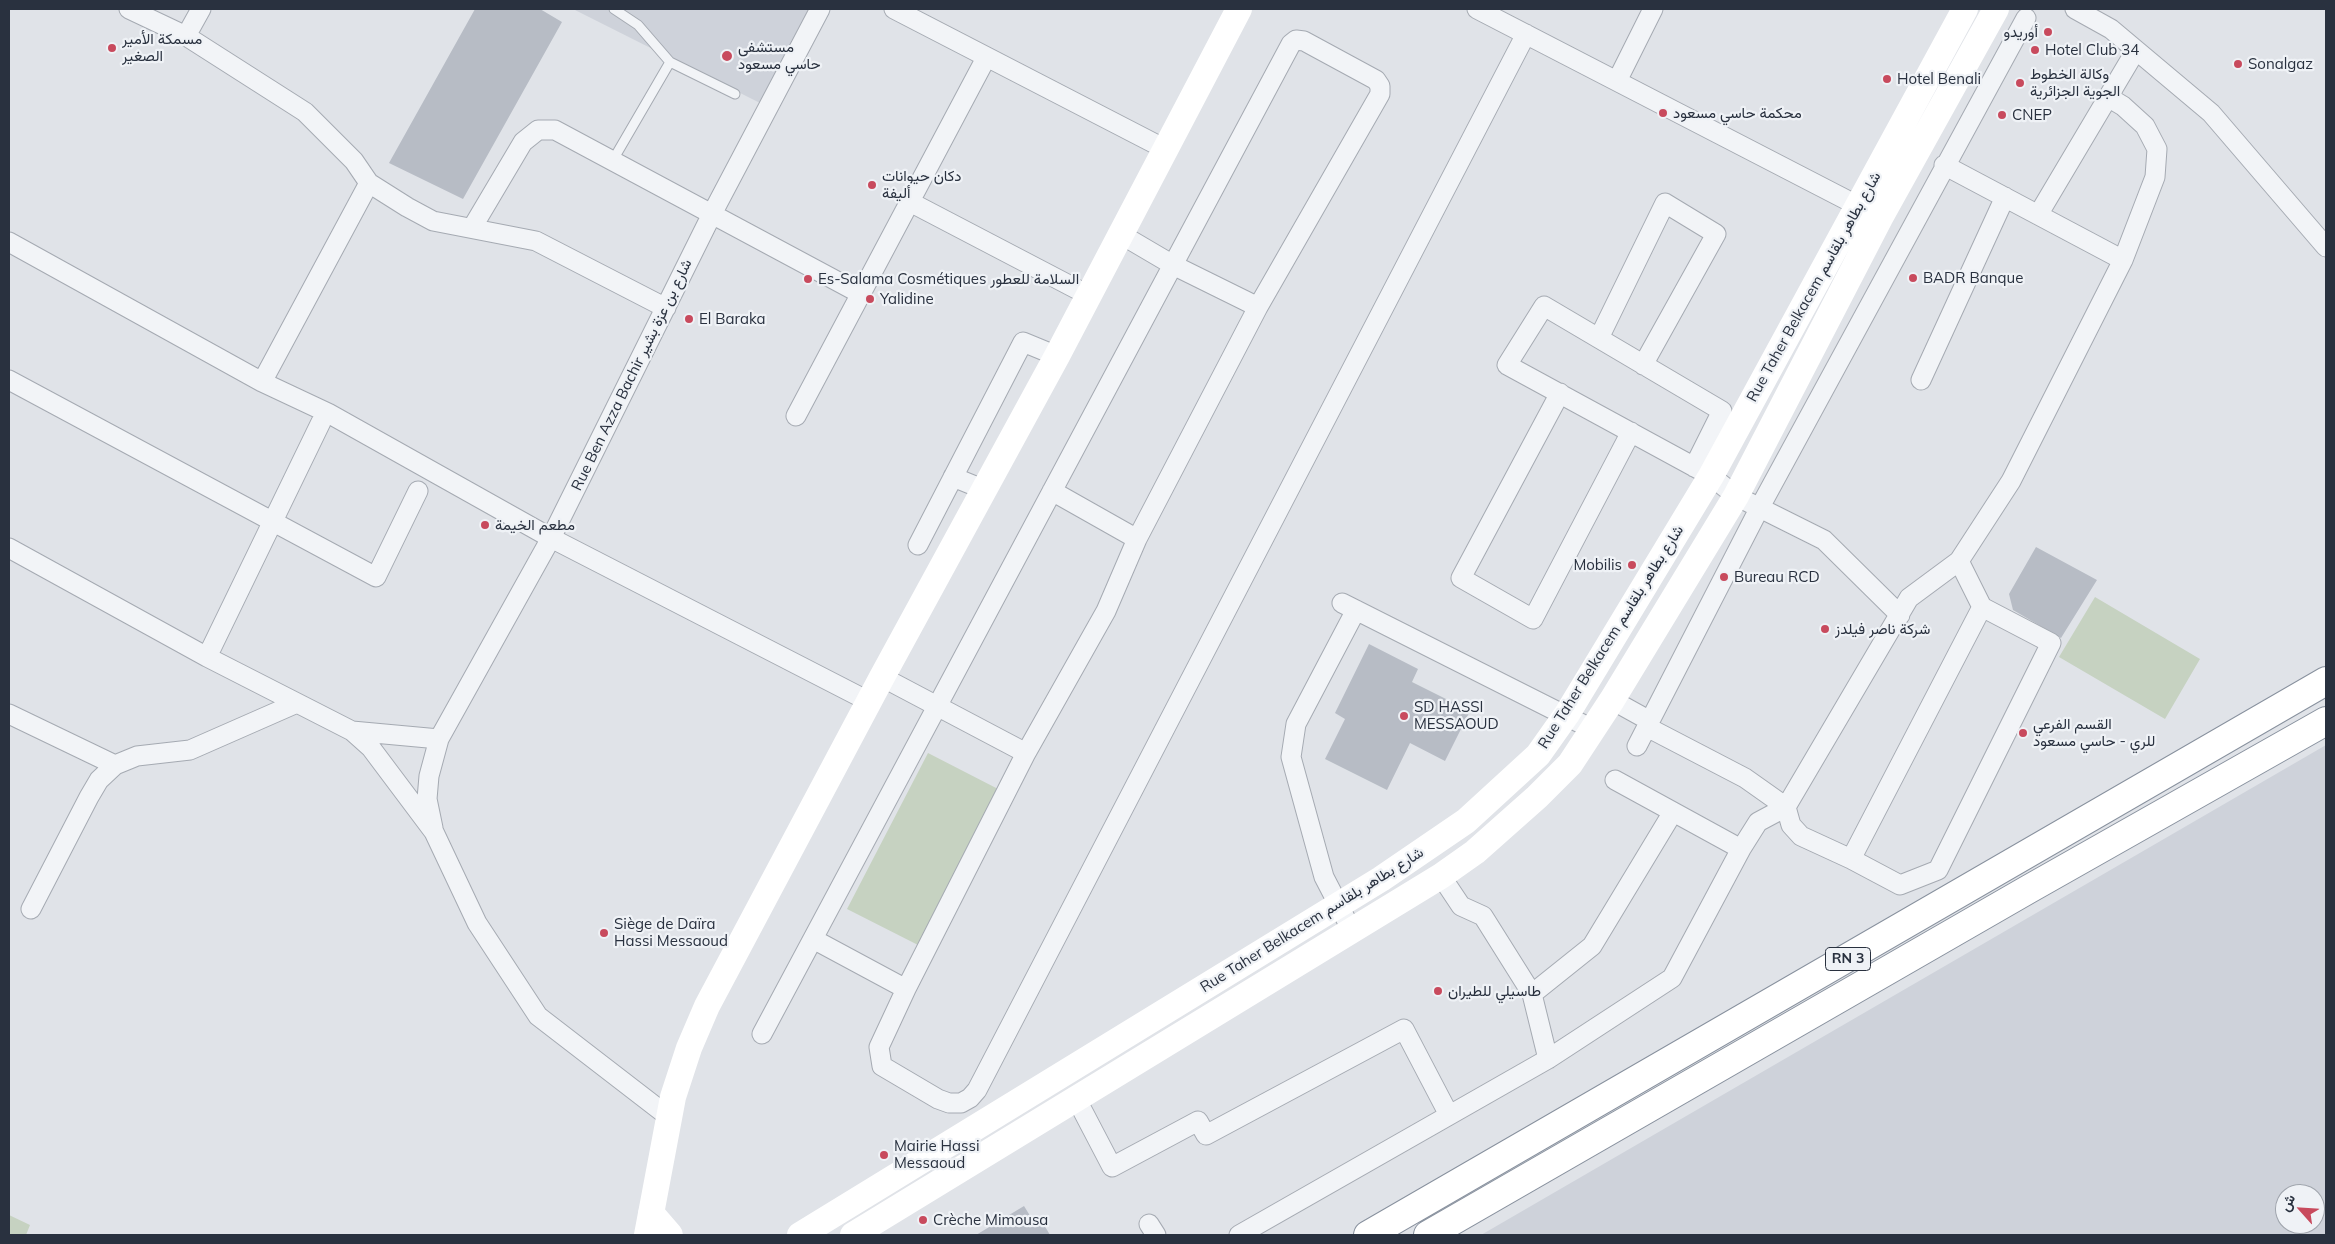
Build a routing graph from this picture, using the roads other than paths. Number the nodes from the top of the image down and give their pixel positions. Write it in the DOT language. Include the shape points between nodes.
graph roads {
  1 [pos="129,9"];
  2 [pos="201,9"];
  3 [pos="614,9"];
  4 [pos="820,9"];
  5 [pos="894,9"];
  6 [pos="1239,9"];
  7 [pos="1477,9"];
  8 [pos="1653,9"];
  9 [pos="1965,9"];
  10 [pos="1996,9"];
  11 [pos="2075,9"];
  12 [pos="2026,18"];
  13 [pos="1526,34"];
  14 [pos="186,36"];
  15 [pos="2136,50"];
  16 [pos="986,58"];
  17 [pos="670,62"];
  18 [pos="1616,81"];
  19 [pos="735,94"];
  20 [pos="2108,97"];
  21 [pos="1167,150"];
  22 [pos="613,160"];
  23 [pos="1944,165"];
  24 [pos="369,183"];
  25 [pos="2005,197"];
  26 [pos="910,202"];
  27 [pos="1857,206"];
  28 [pos="713,212"];
  29 [pos="2038,215"];
  30 [pos="1880,218"];
  31 [pos="472,228"];
  32 [pos="1122,234"];
  33 [pos="9,242"];
  34 [pos="2326,247"];
  35 [pos="2123,260"];
  36 [pos="1173,266"];
  37 [pos="862,294"];
  38 [pos="1088,295"];
  39 [pos="1258,307"];
  40 [pos="666,308"];
  41 [pos="1599,338"];
  42 [pos="1057,356"];
  43 [pos="1643,365"];
  44 [pos="9,380"];
  45 [pos="1921,380"];
  46 [pos="262,382"];
  47 [pos="1560,393"];
  48 [pos="796,416"];
  49 [pos="321,422"];
  50 [pos="1631,432"];
  51 [pos="1702,471"];
  52 [pos="953,477"];
  53 [pos="418,490"];
  54 [pos="985,490"];
  55 [pos="1052,491"];
  56 [pos="1736,496"];
  57 [pos="1760,506"];
  58 [pos="272,522"];
  59 [pos="551,538"];
  60 [pos="1137,539"];
  61 [pos="918,545"];
  62 [pos="9,548"];
  63 [pos="1959,561"];
  64 [pos="1982,607"];
  65 [pos="1900,615"];
  66 [pos="207,657"];
  67 [pos="882,677"];
  68 [pos="2326,681"];
  69 [pos="1612,700"];
  70 [pos="870,702"];
  71 [pos="297,703"];
  72 [pos="936,707"];
  73 [pos="9,714"];
  74 [pos="1567,714"];
  75 [pos="2326,721"];
  76 [pos="1648,724"];
  77 [pos="1594,730"];
  78 [pos="352,731"];
  79 [pos="439,739"];
  80 [pos="1637,746"];
  81 [pos="1026,752"];
  82 [pos="115,765"];
  83 [pos="1615,780"];
  84 [pos="1786,807"];
  85 [pos="1673,812"];
  86 [pos="434,832"];
  87 [pos="1742,849"];
  88 [pos="1850,859"];
  89 [pos="1441,876"];
  90 [pos="1338,906"];
  91 [pos="32,909"];
  92 [pos="1352,930"];
  93 [pos="813,939"];
  94 [pos="906,989"];
  95 [pos="1532,994"];
  96 [pos="762,1034"];
  97 [pos="1548,1058"];
  98 [pos="1077,1100"];
  99 [pos="1449,1115"];
  100 [pos="669,1117"];
  101 [pos="649,1224"];
  102 [pos="670,1235"];
  103 [pos="800,1235"];
  104 [pos="853,1235"];
  105 [pos="1239,1235"];
  106 [pos="1368,1235"];
  107 [pos="1428,1235"];
  1 -- 14 [label="street"];
  2 -- 14 [label="street"];
  3 -- 17 [label="lane" via="638,25"];
  4 -- 28 [label="street, Rue Ben Azza Bachir شارع بن عزة بشير"];
  5 -- 16 [label="street"];
  6 -- 21 [label="main road"];
  7 -- 13 [label="street"];
  8 -- 18 [label="street"];
  9 -- 27 [label="main road, Rue Taher Belkacem شارع بطاهر بلقاسم"];
  10 -- 30 [label="main road, Rue Taher Belkacem شارع بطاهر بلقاسم"];
  11 -- 15 [label="street" via="2111,29"];
  12 -- 23 [label="street"];
  13 -- 18 [label="street"];
  13 -- 94 [label="street" via="982,1081 970,1098 961,1103 938,1099 882,1066 879,1047"];
  14 -- 24 [label="street" via="305,112 354,161"];
  15 -- 20 [label="street"];
  15 -- 34 [label="street" via="2211,113"];
  16 -- 21 [label="street"];
  16 -- 26 [label="street"];
  17 -- 19 [label="lane"];
  17 -- 22 [label="lane"];
  18 -- 27 [label="street"];
  20 -- 29 [label="street"];
  20 -- 35 [label="street" via="2145,126 2157,149 2155,177"];
  21 -- 32 [label="main road"];
  22 -- 28 [label="street"];
  22 -- 31 [label="street" via="555,130 538,130 523,142"];
  23 -- 25 [label="street"];
  23 -- 57 [label="street"];
  24 -- 31 [label="street" via="434,222"];
  24 -- 46 [label="street"];
  25 -- 29 [label="street"];
  25 -- 45 [label="street"];
  26 -- 37 [label="street"];
  26 -- 38 [label="street"];
  27 -- 30 [label="street"];
  27 -- 51 [label="main road, Rue Taher Belkacem شارع بطاهر بلقاسم"];
  28 -- 37 [label="street"];
  28 -- 40 [label="street, Rue Ben Azza Bachir شارع بن عزة بشير"];
  29 -- 35 [label="street"];
  30 -- 56 [label="main road, Rue Taher Belkacem شارع بطاهر بلقاسم"];
  31 -- 40 [label="street" via="536,241"];
  32 -- 36 [label="street"];
  32 -- 38 [label="main road"];
  33 -- 46 [label="street"];
  35 -- 63 [label="street" via="2011,481"];
  36 -- 39 [label="street"];
  36 -- 39 [label="street" via="1291,44 1296,40 1304,41 1376,80 1380,94"];
  36 -- 55 [label="street"];
  37 -- 48 [label="street"];
  38 -- 42 [label="main road"];
  39 -- 60 [label="street"];
  40 -- 59 [label="street, Rue Ben Azza Bachir شارع بن عزة بشير"];
  41 -- 43 [label="street"];
  41 -- 43 [label="street" via="1665,203 1716,234"];
  41 -- 47 [label="street" via="1544,306 1507,365"];
  42 -- 52 [label="street" via="1023,342"];
  42 -- 54 [label="main road"];
  43 -- 51 [label="street" via="1722,411"];
  44 -- 58 [label="street"];
  46 -- 59 [label="street" via="328,413"];
  47 -- 50 [label="street"];
  47 -- 50 [label="street" via="1461,578 1533,619"];
  49 -- 58 [label="street"];
  50 -- 51 [label="street"];
  51 -- 56 [label="street"];
  51 -- 74 [label="main road, Rue Taher Belkacem شارع بطاهر بلقاسم"];
  52 -- 54 [label="street"];
  52 -- 61 [label="street"];
  53 -- 58 [label="street" via="376,577"];
  54 -- 67 [label="main road"];
  55 -- 60 [label="street"];
  55 -- 72 [label="street"];
  56 -- 57 [label="street"];
  56 -- 69 [label="main road, Rue Taher Belkacem شارع بطاهر بلقاسم"];
  57 -- 65 [label="street" via="1824,540"];
  57 -- 76 [label="street"];
  58 -- 66 [label="street"];
  59 -- 70 [label="street"];
  59 -- 79 [label="street, Rue Ben Azza Bachir شارع بن عزة بشير"];
  60 -- 81 [label="street" via="1106,611"];
  62 -- 66 [label="street"];
  63 -- 64 [label="street"];
  63 -- 65 [label="street" via="1909,598"];
  64 -- 88 [label="street"];
  64 -- 88 [label="street" via="2052,643 1938,870 1900,885"];
  65 -- 84 [label="street"];
  66 -- 71 [label="street"];
  67 -- 70 [label="main road"];
  67 -- 72 [label="street"];
  68 -- 106 [label="highway, RN 3"];
  69 -- 76 [label="street"];
  69 -- 77 [label="main road, Rue Taher Belkacem شارع بطاهر بلقاسم"];
  70 -- 100 [label="main road" via="708,1006 679,1075"];
  71 -- 78 [label="street"];
  71 -- 82 [label="street" via="190,750 137,756"];
  72 -- 81 [label="street"];
  72 -- 93 [label="street"];
  73 -- 82 [label="street"];
  74 -- 77 [label="street"];
  74 -- 90 [label="main road, Rue Taher Belkacem شارع بطاهر بلقاسم" via="1538,755 1478,810 1434,844"];
  74 -- 90 [label="street" via="1349,606 1296,724 1291,756 1324,877"];
  75 -- 107 [label="highway, RN 3"];
  76 -- 80 [label="street"];
  76 -- 84 [label="street" via="1745,778"];
  77 -- 89 [label="main road, Rue Taher Belkacem شارع بطاهر بلقاسم" via="1570,764 1537,797 1475,852"];
  78 -- 79 [label="street"];
  78 -- 86 [label="street" via="371,748"];
  79 -- 86 [label="street, Rue Ben Azza Bachir شارع بن عزة بشير" via="429,776 427,799"];
  81 -- 94 [label="street"];
  82 -- 91 [label="street" via="89,797"];
  83 -- 85 [label="street"];
  84 -- 87 [label="street" via="1758,822"];
  84 -- 88 [label="street" via="1791,824 1801,836"];
  85 -- 87 [label="street"];
  85 -- 95 [label="street" via="1592,946"];
  86 -- 100 [label="street" via="477,923 538,1016"];
  87 -- 97 [label="street" via="1672,978"];
  89 -- 92 [label="main road, Rue Taher Belkacem شارع بطاهر بلقاسم"];
  89 -- 95 [label="street" via="1461,906 1482,916"];
  90 -- 92 [label="street"];
  90 -- 103 [label="main road, Rue Taher Belkacem شارع بطاهر بلقاسم"];
  92 -- 98 [label="main road, Rue Taher Belkacem شارع بطاهر بلقاسم"];
  93 -- 94 [label="street"];
  93 -- 96 [label="street"];
  95 -- 97 [label="street"];
  97 -- 99 [label="street"];
  98 -- 99 [label="street" via="1112,1167 1198,1121 1206,1135 1404,1029"];
  98 -- 104 [label="main road, Rue Taher Belkacem شارع بطاهر بلقاسم"];
  99 -- 105 [label="street"];
  100 -- 101 [label="main road"];
  101 -- 102 [label="main road"];
}
